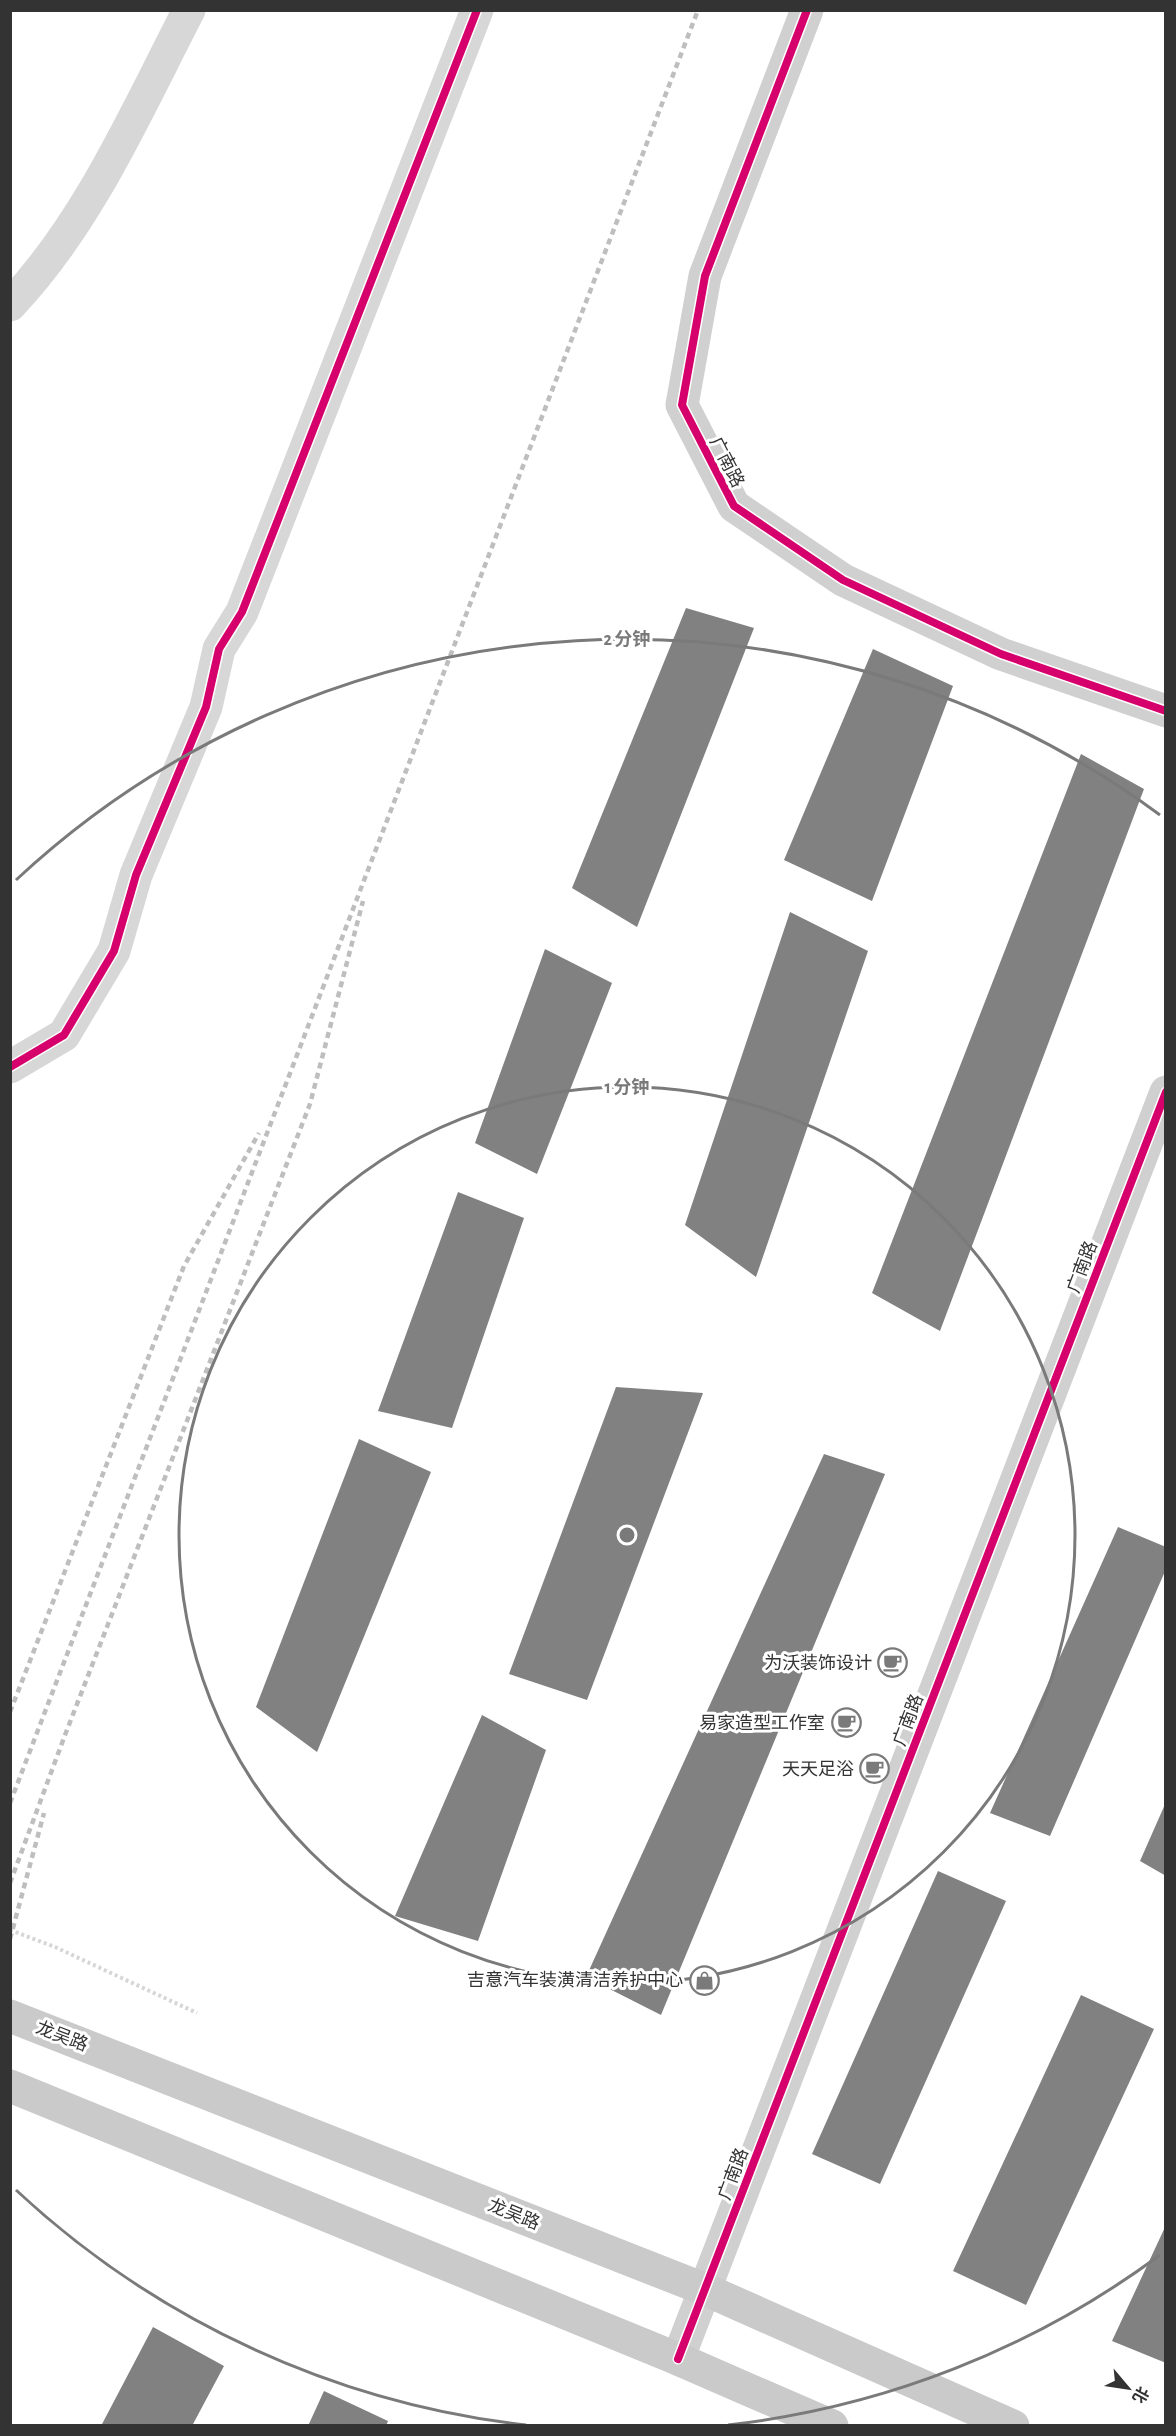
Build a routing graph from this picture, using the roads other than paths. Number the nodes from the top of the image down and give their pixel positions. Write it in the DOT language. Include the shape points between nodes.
graph roads {
  1 [pos="189,10"];
  2 [pos="477,10"];
  3 [pos="807,10"];
  4 [pos="10,305"];
  5 [pos="1166,711"];
  6 [pos="10,1068"];
  7 [pos="1166,1092"];
  8 [pos="10,2016"];
  9 [pos="10,2086"];
  10 [pos="704,2289"];
  11 [pos="678,2359"];
  12 [pos="832,2426"];
  13 [pos="1013,2426"];
  1 -- 4 [label="street" via="95,190 29,285"];
  2 -- 6 [label="street" via="243,612 219,649 206,707 136,875 114,951 64,1035"];
  3 -- 5 [label="street, 广南路" via="705,276 682,405 734,506 843,580 1001,654"];
  7 -- 10 [label="street, 广南路"];
  8 -- 10 [label="main road, 龙吴路"];
  9 -- 11 [label="main road"];
  10 -- 11 [label="street, 广南路"];
  10 -- 13 [label="main road, 龙吴路"];
  11 -- 12 [label="main road"];
}
